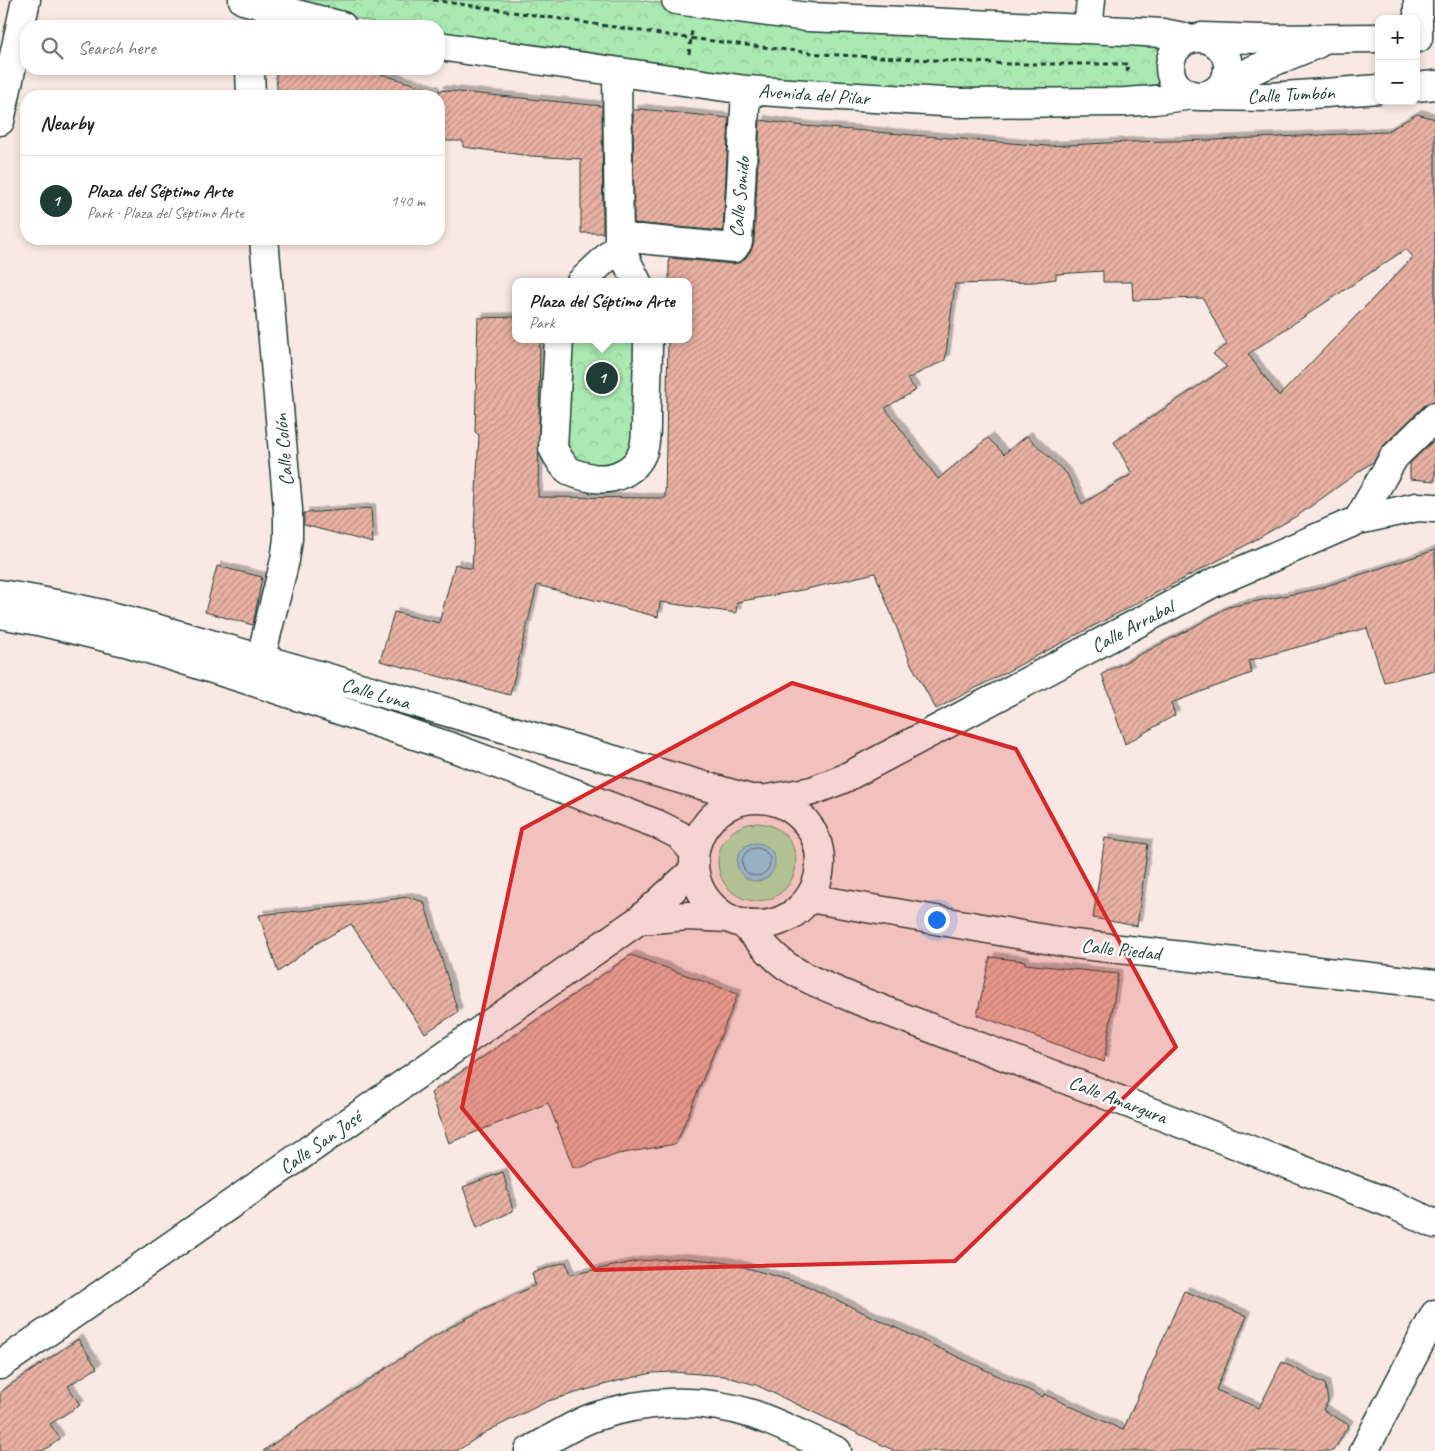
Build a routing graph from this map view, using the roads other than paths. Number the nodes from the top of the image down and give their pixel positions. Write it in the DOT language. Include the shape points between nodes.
graph roads {
  1 [pos="26,0"];
  2 [pos="1091,0"];
  3 [pos="1418,0"];
  4 [pos="686,1"];
  5 [pos="255,11"];
  6 [pos="22,20"];
  7 [pos="307,20"];
  8 [pos="20,28"];
  9 [pos="1088,29"];
  10 [pos="1423,37"];
  11 [pos="1195,38"];
  12 [pos="1375,38"];
  13 [pos="1330,39"];
  14 [pos="445,47"];
  15 [pos="617,72"];
  16 [pos="250,75"];
  17 [pos="1435,85"];
  18 [pos="1420,87"];
  19 [pos="1375,89"];
  20 [pos="251,90"];
  21 [pos="746,90"];
  22 [pos="1205,93"];
  23 [pos="0,121"];
  24 [pos="619,242"];
  25 [pos="265,245"];
  26 [pos="585,278"];
  27 [pos="635,278"];
  28 [pos="559,343"];
  29 [pos="648,343"];
  30 [pos="1435,417"];
  31 [pos="1435,508"];
  32 [pos="1358,520"];
  33 [pos="0,594"];
  34 [pos="0,614"];
  35 [pos="258,671"];
  36 [pos="843,780"];
  37 [pos="759,799"];
  38 [pos="810,827"];
  39 [pos="694,861"];
  40 [pos="800,906"];
  41 [pos="639,920"];
  42 [pos="735,921"];
  43 [pos="802,975"];
  44 [pos="1435,984"];
  45 [pos="1435,1224"];
  46 [pos="1435,1314"];
  47 [pos="0,1365"];
  48 [pos="529,1451"];
  49 [pos="836,1451"];
  50 [pos="1364,1451"];
  1 -- 6 [label="street"];
  2 -- 9 [label="street"];
  3 -- 10 [label="street"];
  4 -- 9 [label="street, Avenida del Pilar" via="808,17"];
  5 -- 7 [label="street"];
  8 -- 23 [label="street"];
  9 -- 11 [label="street, Avenida del Pilar"];
  11 -- 13 [label="street, Avenida del Pilar"];
  11 -- 22 [label="street" via="1220,47 1228,63 1227,72"];
  11 -- 22 [label="street" via="1179,44 1173,51 1170,68 1172,78 1184,92"];
  12 -- 13 [label="street, Avenida del Pilar"];
  13 -- 22 [label="street, Avenida del Pilar"];
  14 -- 15 [label="street, Avenida del Pilar"];
  15 -- 21 [label="street, Avenida del Pilar"];
  15 -- 24 [label="street"];
  16 -- 20 [label="street"];
  17 -- 18 [label="street"];
  19 -- 22 [label="street, Calle Tumbón" via="1271,96"];
  21 -- 22 [label="street, Avenida del Pilar" via="960,103 1125,102"];
  21 -- 24 [label="street, Calle Sonido" via="738,242 734,248"];
  24 -- 26 [label="street"];
  24 -- 27 [label="street"];
  25 -- 35 [label="street, Calle Colón" via="288,539"];
  28 -- 29 [label="street" via="554,448 561,464 575,475 598,478 623,474 637,463 644,449"];
  30 -- 32 [label="street" via="1394,457"];
  31 -- 32 [label="street, Calle Arrabal" via="1416,508"];
  32 -- 36 [label="street, Calle Arrabal" via="1213,583"];
  33 -- 35 [label="street, Calle Luna" via="88,610"];
  34 -- 35 [label="street, Calle Luna"];
  35 -- 37 [label="street, Calle Luna"];
  35 -- 39 [label="street, Calle Luna" via="657,824 679,835"];
  36 -- 37 [label="street, Calle Arrabal" via="812,791"];
  36 -- 38 [label="street, Calle Arrabal" via="819,803"];
  37 -- 38 [label="street" via="784,805"];
  37 -- 39 [label="street" via="724,807 704,827"];
  38 -- 40 [label="street" via="820,862 817,881"];
  39 -- 41 [label="street, Calle San José"];
  39 -- 42 [label="street" via="700,890 707,901"];
  40 -- 42 [label="street" via="776,921 760,925"];
  40 -- 43 [label="street" via="788,931 787,942"];
  40 -- 44 [label="street, Calle Piedad" via="1074,944"];
  41 -- 42 [label="street" via="688,916"];
  41 -- 47 [label="street, Calle San José"];
  42 -- 43 [label="street, Calle Amargura" via="784,964"];
  43 -- 45 [label="street, Calle Amargura" via="860,1001"];
  46 -- 50 [label="street"];
  48 -- 49 [label="street" via="592,1418 634,1406 678,1402 752,1414"];
}
